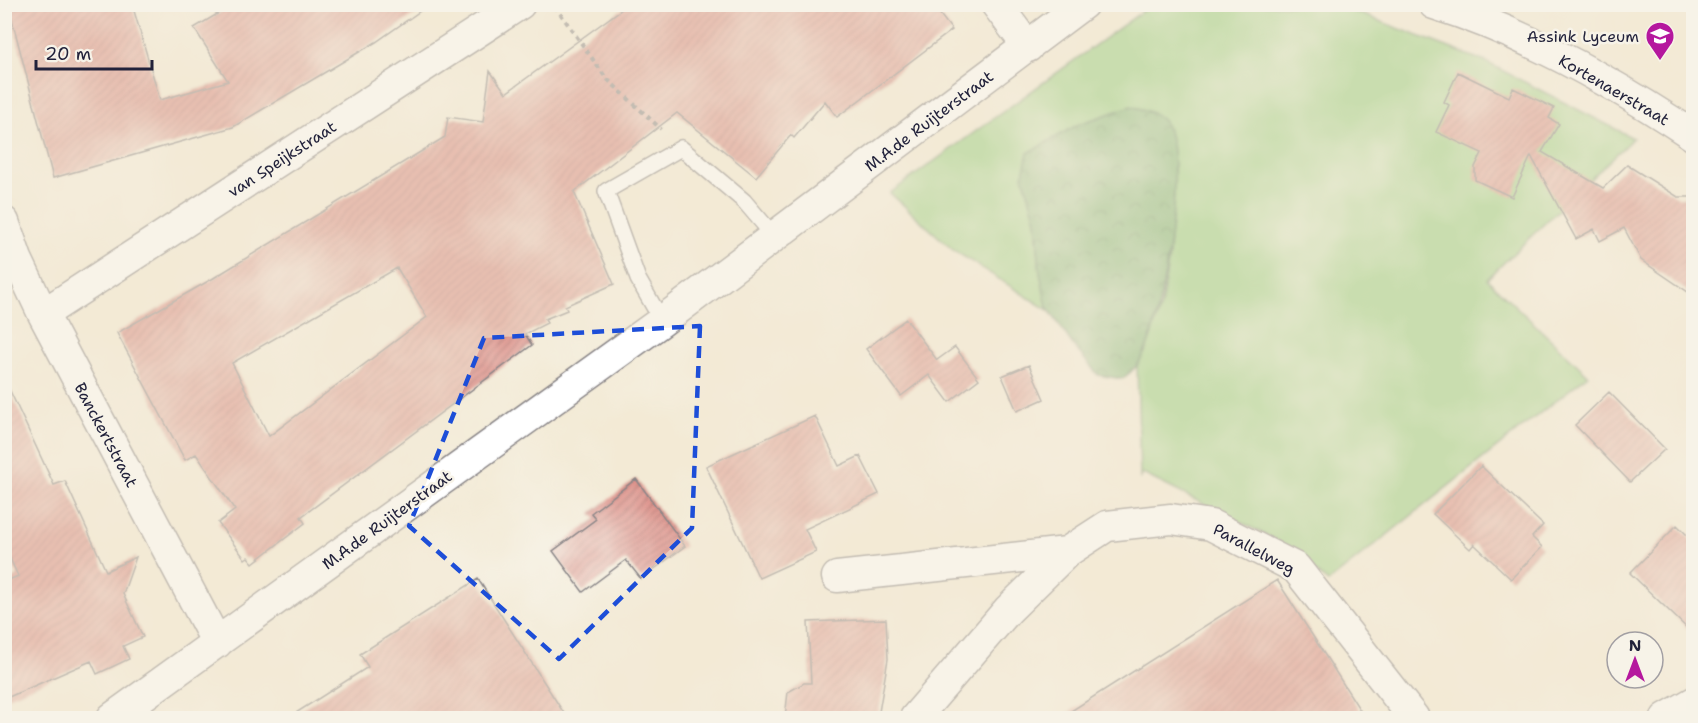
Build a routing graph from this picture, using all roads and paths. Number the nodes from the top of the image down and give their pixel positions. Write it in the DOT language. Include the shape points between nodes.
graph roads {
  1 [pos="520,4"];
  2 [pos="555,4"];
  3 [pos="996,4"];
  4 [pos="1083,4"];
  5 [pos="1434,4"];
  6 [pos="1028,46"];
  7 [pos="1694,136"];
  8 [pos="681,148"];
  9 [pos="4,222"];
  10 [pos="774,236"];
  11 [pos="44,314"];
  12 [pos="662,321"];
  13 [pos="1067,552"];
  14 [pos="837,578"];
  15 [pos="217,643"];
  16 [pos="1694,702"];
  17 [pos="112,718"];
  18 [pos="915,718"];
  19 [pos="1414,718"];
  20 [pos="1666,718"];
  1 -- 11 [label="street, van Speijkstraat"];
  2 -- 8 [label="path" via="606,78"];
  3 -- 6 [label="street"];
  4 -- 6 [label="street, M.A.de Ruijterstraat"];
  5 -- 7 [label="street, Kortenaerstraat" via="1515,36 1607,83"];
  6 -- 10 [label="street, M.A.de Ruijterstraat"];
  8 -- 10 [label="lane" via="744,201"];
  8 -- 12 [label="lane" via="606,191 638,279"];
  9 -- 11 [label="street, Banckertstraat"];
  10 -- 12 [label="street, M.A.de Ruijterstraat"];
  11 -- 15 [label="street, Banckertstraat"];
  12 -- 15 [label="street, M.A.de Ruijterstraat"];
  13 -- 14 [label="street, Parallelweg"];
  13 -- 18 [label="street, Parallelweg" via="1008,610"];
  13 -- 19 [label="street, Parallelweg" via="1107,526 1171,519 1211,525 1296,568"];
  15 -- 17 [label="street, M.A.de Ruijterstraat"];
  16 -- 20 [label="street"];
}
